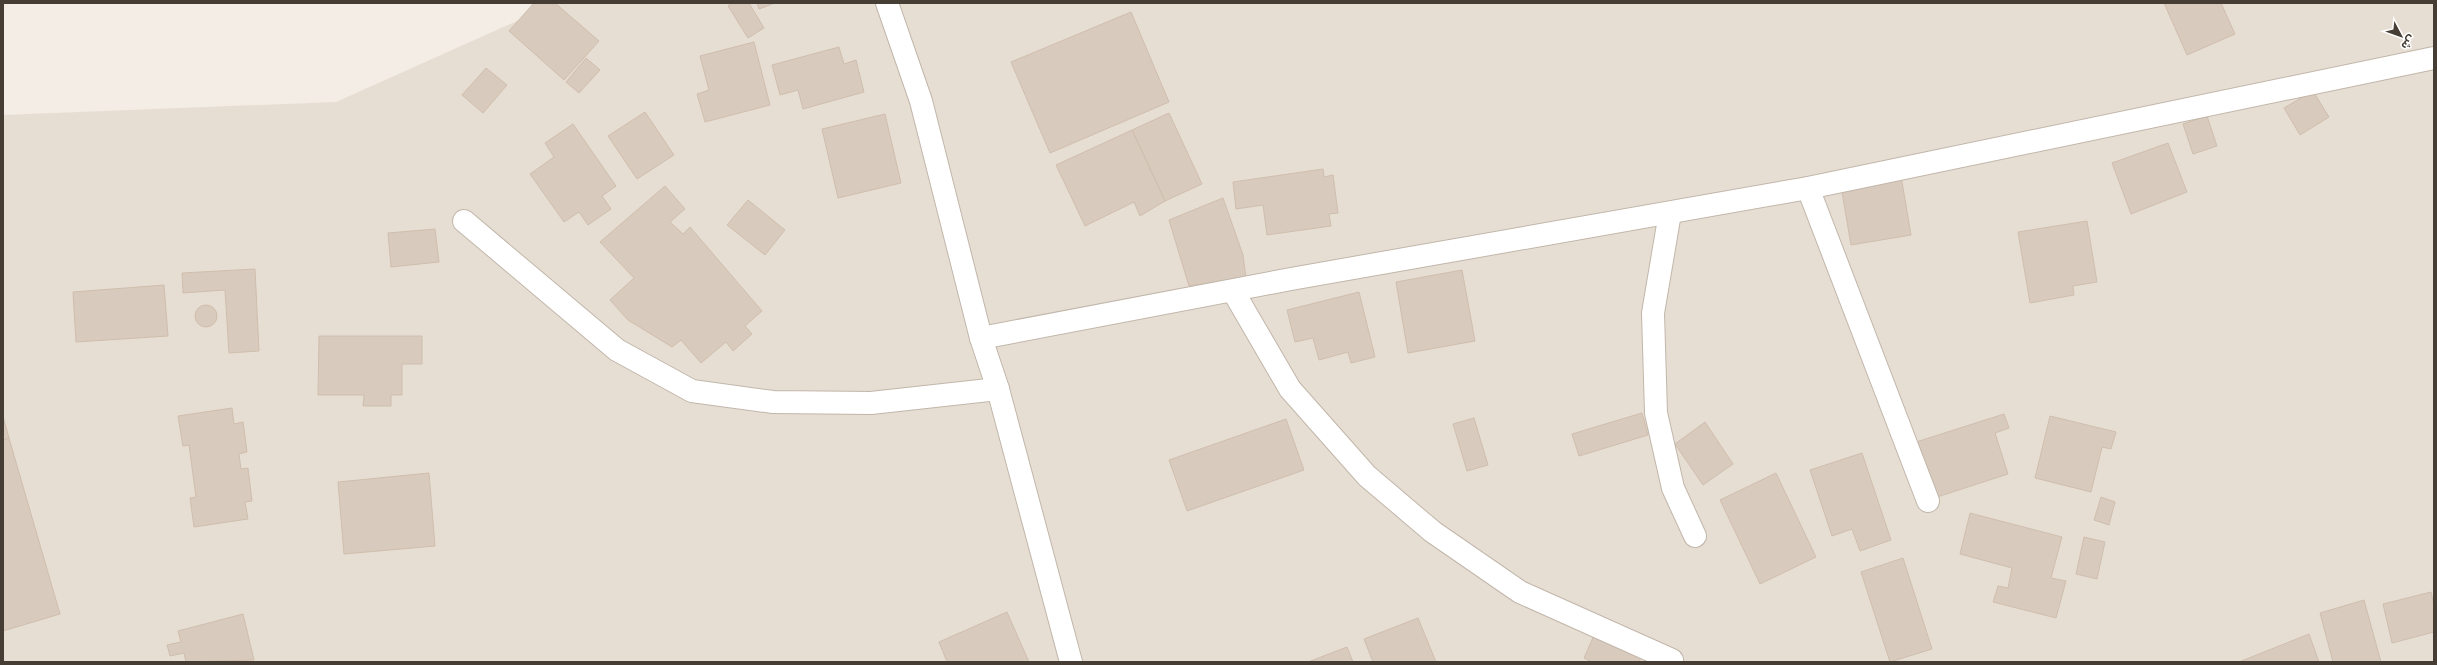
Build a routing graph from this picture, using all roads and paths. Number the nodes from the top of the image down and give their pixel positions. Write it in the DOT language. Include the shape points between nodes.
graph roads {
  1 [pos="887,3"];
  2 [pos="2434,58"];
  3 [pos="1808,188"];
  4 [pos="1670,213"];
  5 [pos="464,221"];
  6 [pos="1233,291"];
  7 [pos="981,338"];
  8 [pos="998,390"];
  9 [pos="1928,501"];
  10 [pos="1695,536"];
  11 [pos="1672,660"];
  12 [pos="1071,662"];
  1 -- 7 [label="street" via="922,100"];
  2 -- 3 [label="street"];
  3 -- 4 [label="street"];
  3 -- 9 [label="street"];
  4 -- 6 [label="street"];
  4 -- 10 [label="street" via="1653,313 1656,413 1673,488"];
  5 -- 8 [label="street" via="617,350 692,391 773,402 871,403"];
  6 -- 7 [label="street"];
  6 -- 11 [label="street" via="1290,389 1368,476 1433,532 1520,592"];
  7 -- 8 [label="street"];
  8 -- 12 [label="street"];
}
